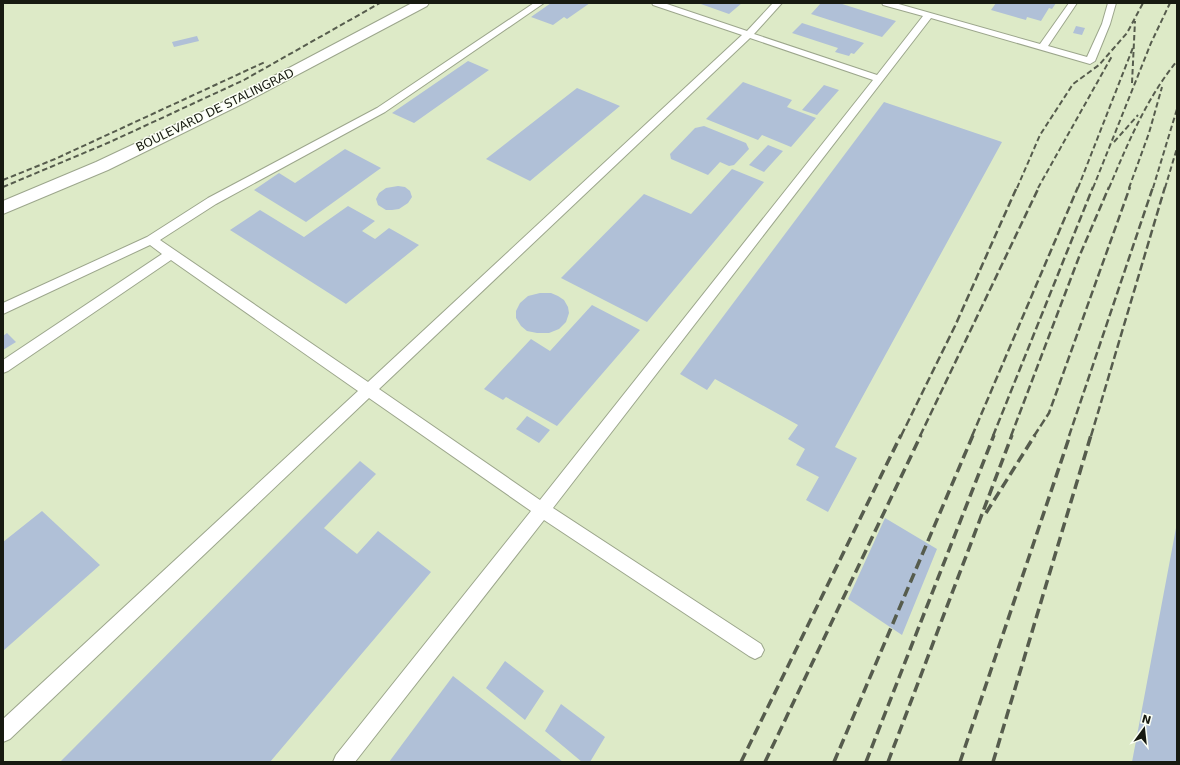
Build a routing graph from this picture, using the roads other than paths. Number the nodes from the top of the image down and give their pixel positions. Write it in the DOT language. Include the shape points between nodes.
graph roads {
  1 [pos="422,3"];
  2 [pos="540,3"];
  3 [pos="656,3"];
  4 [pos="778,3"];
  5 [pos="886,3"];
  6 [pos="1073,3"];
  7 [pos="1112,3"];
  8 [pos="929,15"];
  9 [pos="748,35"];
  10 [pos="1043,47"];
  11 [pos="879,79"];
  12 [pos="3,208"];
  13 [pos="150,240"];
  14 [pos="172,254"];
  15 [pos="3,309"];
  16 [pos="3,367"];
  17 [pos="369,391"];
  18 [pos="542,510"];
  19 [pos="755,650"];
  20 [pos="3,732"];
  21 [pos="342,762"];
  1 -- 12 [label="main road, BOULEVARD DE STALINGRAD" via="234,102 102,166"];
  2 -- 13 [label="lane" via="381,110 212,201"];
  3 -- 9 [label="lane"];
  4 -- 9 [label="lane"];
  5 -- 8 [label="lane"];
  6 -- 10 [label="lane"];
  7 -- 10 [label="lane" via="1090,61"];
  8 -- 10 [label="lane"];
  8 -- 11 [label="lane"];
  9 -- 11 [label="lane"];
  9 -- 17 [label="lane"];
  11 -- 18 [label="lane"];
  13 -- 14 [label="lane"];
  13 -- 15 [label="lane"];
  14 -- 16 [label="lane"];
  14 -- 17 [label="lane"];
  17 -- 18 [label="lane"];
  17 -- 20 [label="lane"];
  18 -- 19 [label="lane"];
  18 -- 21 [label="lane"];
}
